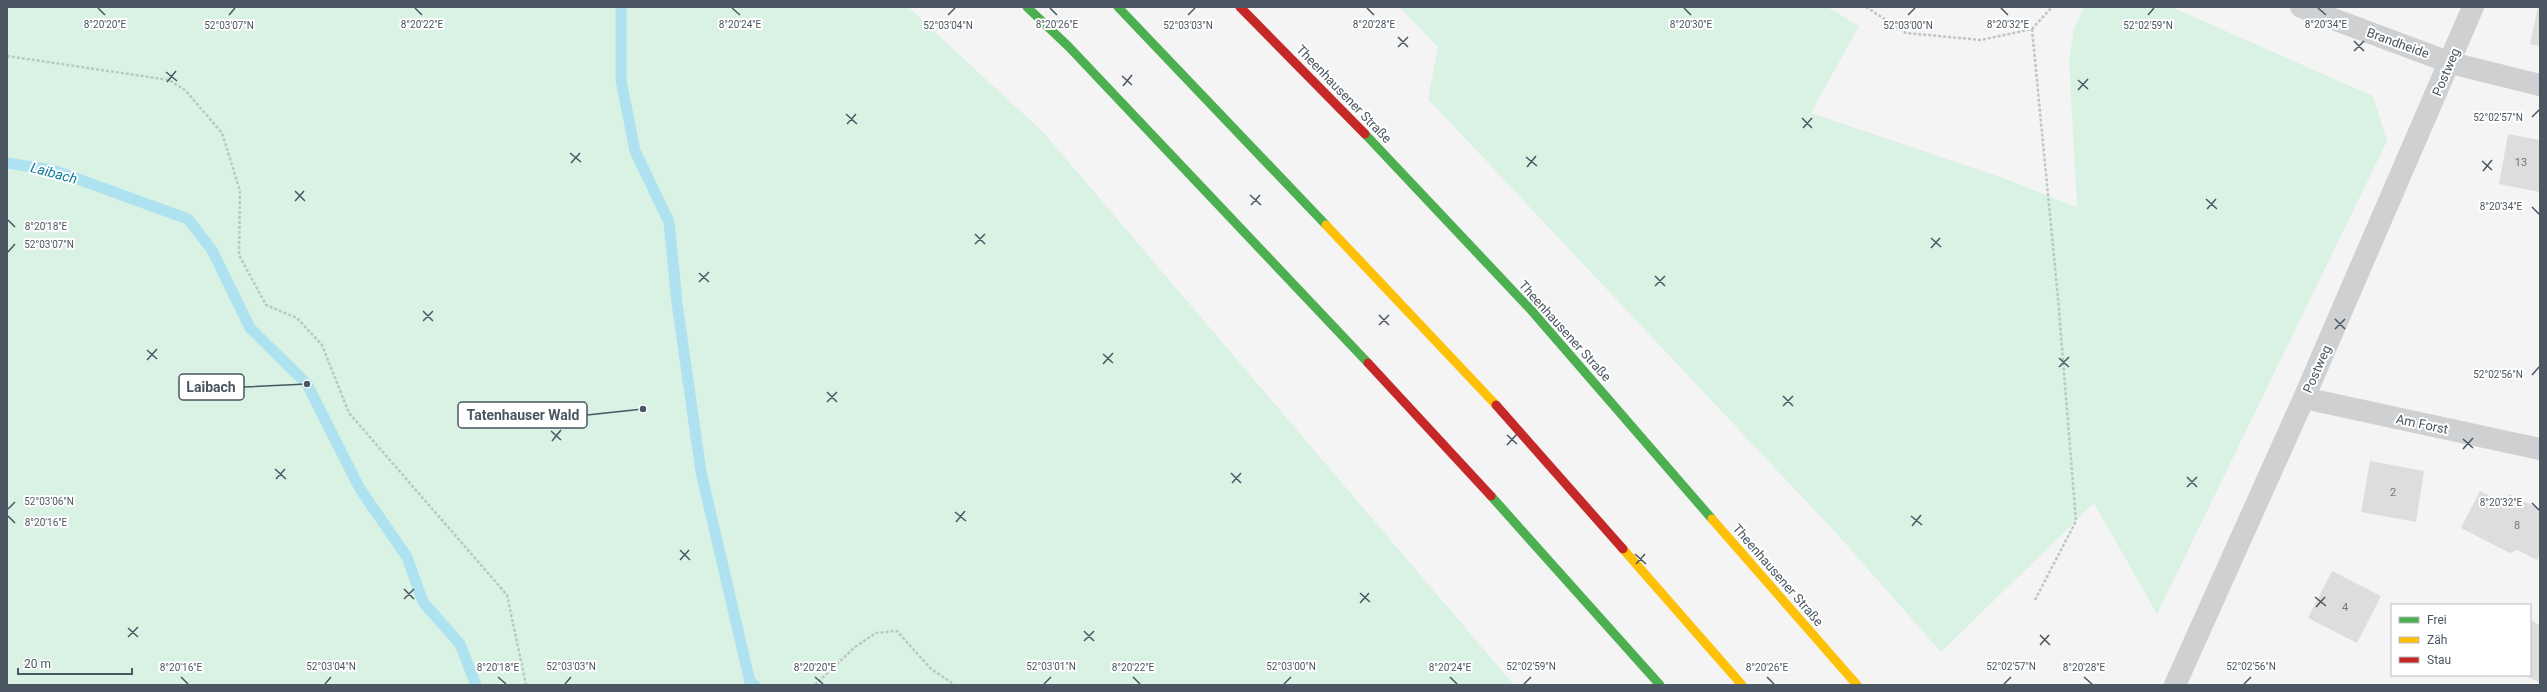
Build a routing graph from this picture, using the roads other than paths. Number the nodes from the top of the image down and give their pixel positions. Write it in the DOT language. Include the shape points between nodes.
graph roads {
  1 [pos="1027,7"];
  2 [pos="1118,7"];
  3 [pos="1240,7"];
  4 [pos="2301,7"];
  5 [pos="2473,7"];
  6 [pos="2451,63"];
  7 [pos="2540,85"];
  8 [pos="2304,398"];
  9 [pos="2540,449"];
  10 [pos="1660,685"];
  11 [pos="1742,685"];
  12 [pos="1857,685"];
  13 [pos="2175,685"];
  1 -- 10 [label="main road" via="1069,47 1441,440"];
  2 -- 11 [label="main road" via="1478,385"];
  3 -- 12 [label="main road, Theenhausener Straße" via="1349,117 1531,310"];
  4 -- 6 [label="street, Brandheide"];
  5 -- 6 [label="street, Postweg"];
  6 -- 7 [label="street, Brandheide"];
  6 -- 8 [label="street, Postweg"];
  8 -- 9 [label="street, Am Forst"];
  8 -- 13 [label="street, Postweg"];
}
